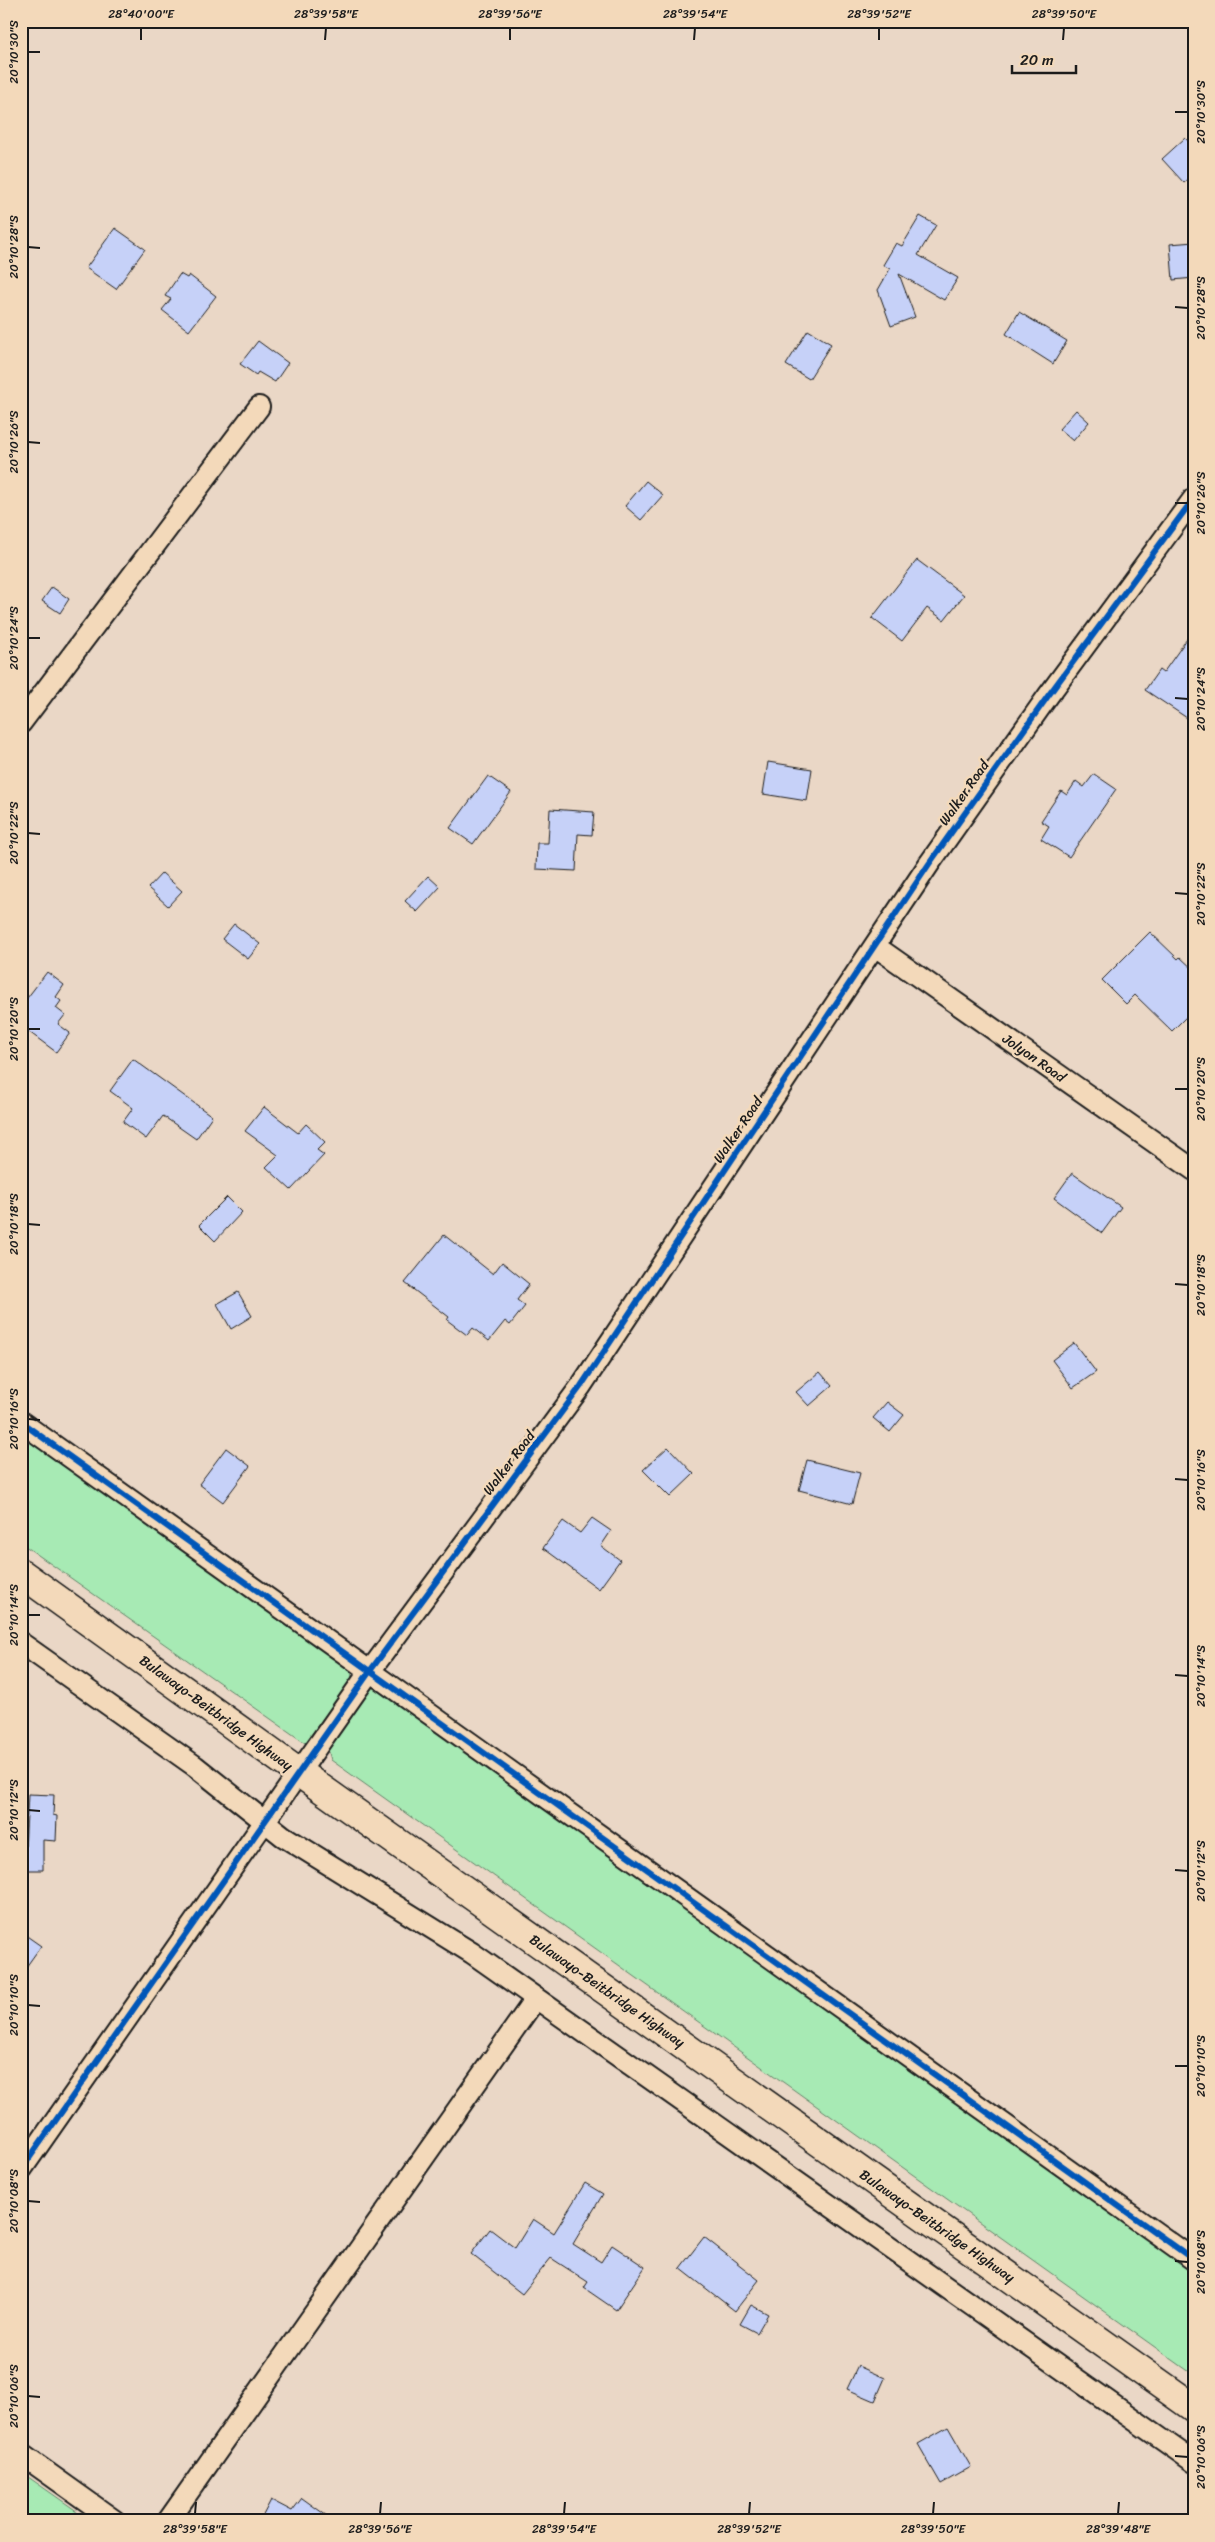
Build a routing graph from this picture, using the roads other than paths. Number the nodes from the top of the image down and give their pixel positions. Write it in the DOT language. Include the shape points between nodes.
graph roads {
  1 [pos="259,407"];
  2 [pos="1194,498"];
  3 [pos="21,723"];
  4 [pos="875,946"];
  5 [pos="1194,1170"];
  6 [pos="21,1422"];
  7 [pos="21,1572"];
  8 [pos="21,1643"];
  9 [pos="370,1671"];
  10 [pos="298,1772"];
  11 [pos="263,1821"];
  12 [pos="536,1998"];
  13 [pos="21,2170"];
  14 [pos="1194,2260"];
  15 [pos="1194,2408"];
  16 [pos="21,2454"];
  17 [pos="1194,2462"];
  18 [pos="114,2521"];
  19 [pos="168,2521"];
  1 -- 3 [label="street"];
  2 -- 4 [label="street, Walker Road" via="1048,696"];
  4 -- 5 [label="street, Jolyon Road"];
  4 -- 9 [label="street, Walker Road" via="581,1386"];
  6 -- 9 [label="street"];
  7 -- 10 [label="highway, Bulawayo-Beitbridge Highway"];
  8 -- 11 [label="street" via="195,1766"];
  9 -- 10 [label="street, Walker Road"];
  9 -- 14 [label="street"];
  10 -- 11 [label="street, Walker Road"];
  10 -- 15 [label="highway, Bulawayo-Beitbridge Highway"];
  11 -- 12 [label="street" via="304,1851 472,1953"];
  11 -- 13 [label="street, Walker Road"];
  12 -- 17 [label="street"];
  12 -- 19 [label="street"];
  16 -- 18 [label="street"];
}
